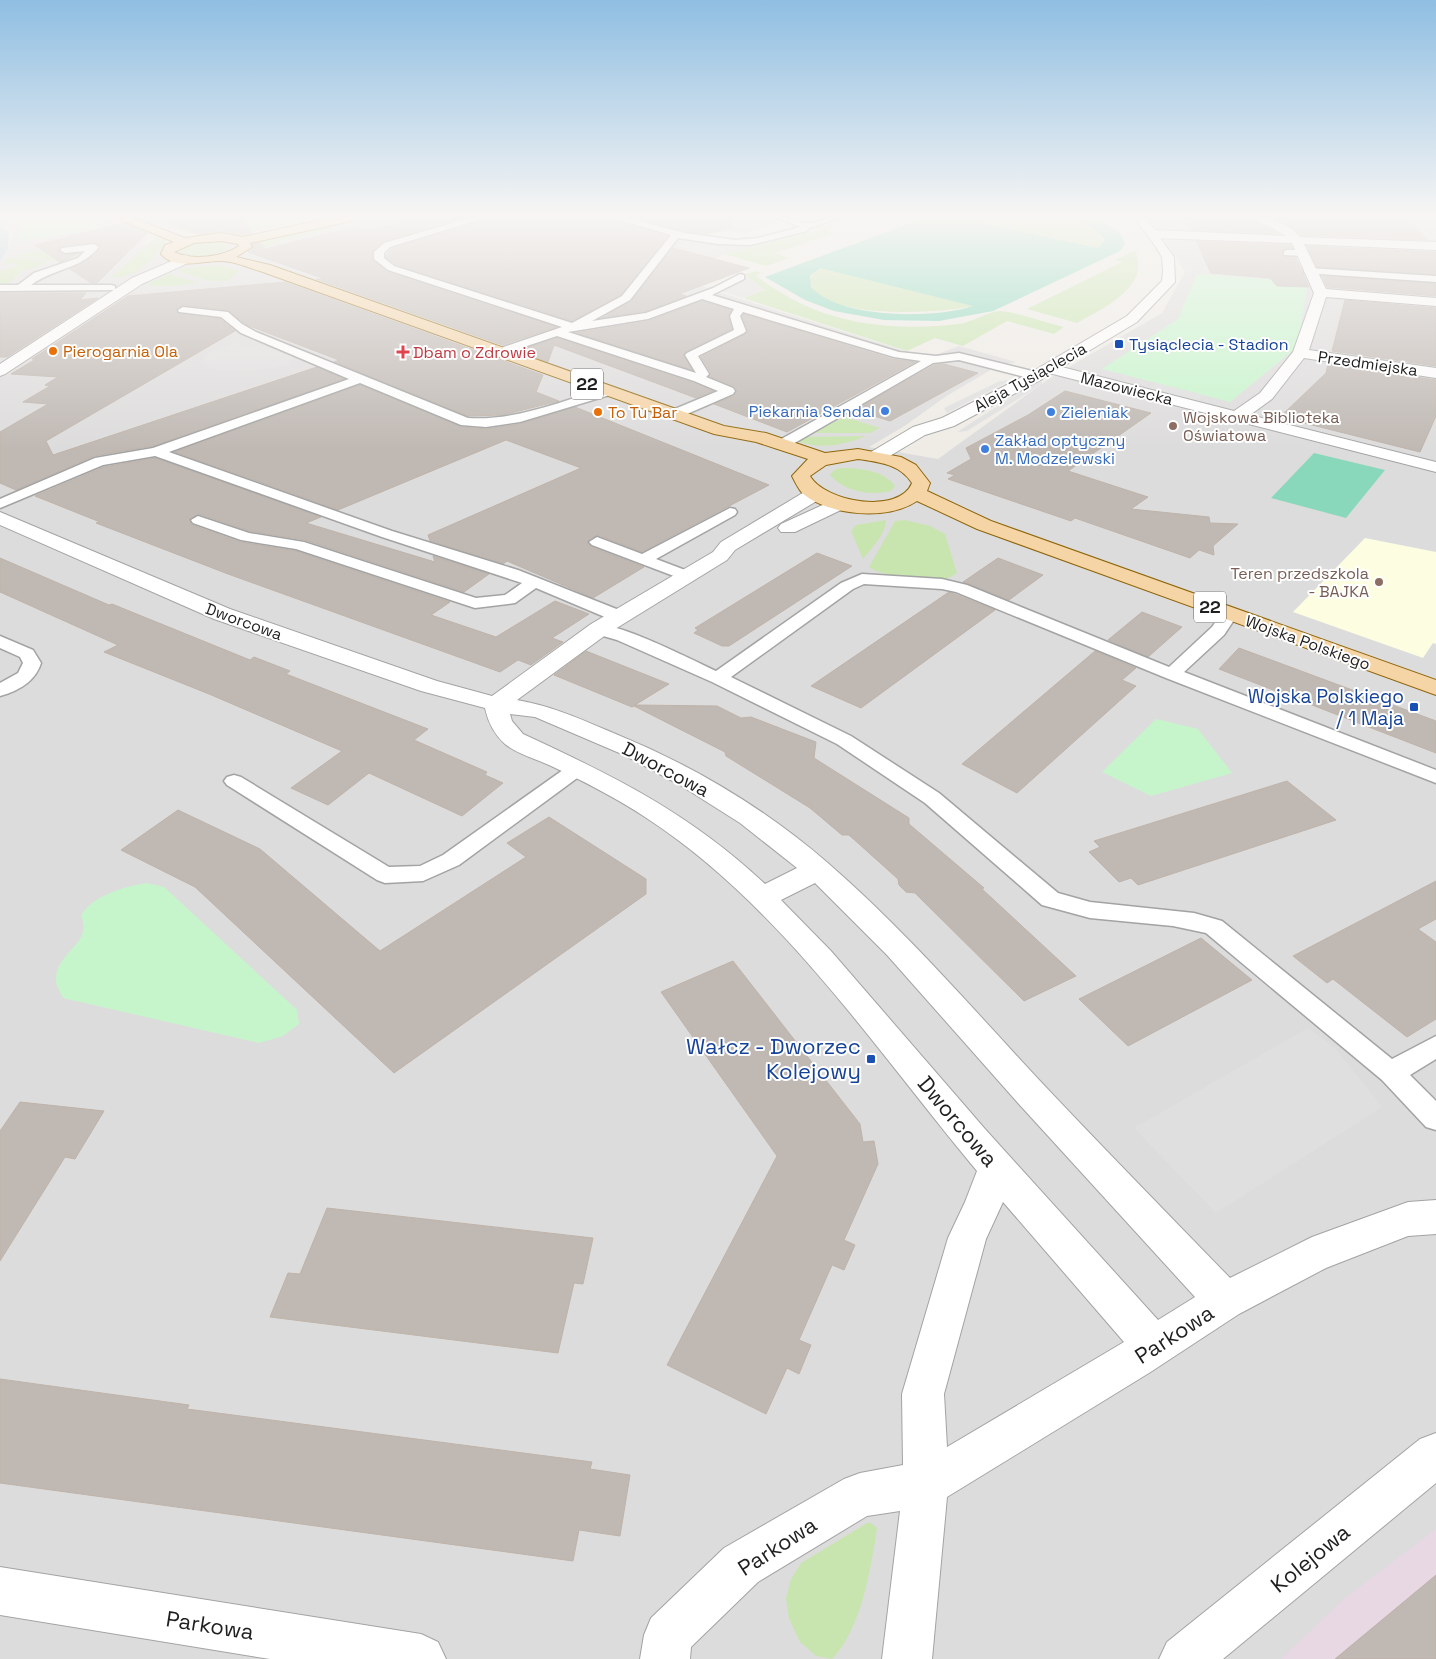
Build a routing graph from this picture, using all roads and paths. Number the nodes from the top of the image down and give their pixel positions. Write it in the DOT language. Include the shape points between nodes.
graph roads {
  1 [pos="101,294"];
  2 [pos="116,294"];
  3 [pos="339,294"];
  4 [pos="472,294"];
  5 [pos="639,294"];
  6 [pos="706,294"];
  7 [pos="1156,294"];
  8 [pos="1321,294"];
  9 [pos="1339,294"];
  10 [pos="703,296"];
  11 [pos="635,302"];
  12 [pos="1436,302"];
  13 [pos="741,307"];
  14 [pos="183,310"];
  15 [pos="660,312"];
  16 [pos="573,327"];
  17 [pos="556,332"];
  18 [pos="499,352"];
  19 [pos="1300,353"];
  20 [pos="931,359"];
  21 [pos="0,361"];
  22 [pos="0,370"];
  23 [pos="1043,373"];
  24 [pos="1436,373"];
  25 [pos="698,378"];
  26 [pos="360,379"];
  27 [pos="609,392"];
  28 [pos="675,414"];
  29 [pos="1238,416"];
  30 [pos="948,422"];
  31 [pos="720,430"];
  32 [pos="781,444"];
  33 [pos="156,452"];
  34 [pos="915,455"];
  35 [pos="877,456"];
  36 [pos="824,459"];
  37 [pos="807,467"];
  38 [pos="1436,467"];
  39 [pos="916,493"];
  40 [pos="813,495"];
  41 [pos="897,503"];
  42 [pos="0,504"];
  43 [pos="838,504"];
  44 [pos="730,512"];
  45 [pos="0,518"];
  46 [pos="198,520"];
  47 [pos="984,525"];
  48 [pos="597,542"];
  49 [pos="720,556"];
  50 [pos="644,559"];
  51 [pos="687,576"];
  52 [pos="534,582"];
  53 [pos="1230,614"];
  54 [pos="618,616"];
  55 [pos="598,628"];
  56 [pos="0,641"];
  57 [pos="1172,674"];
  58 [pos="718,678"];
  59 [pos="1436,688"];
  60 [pos="0,690"];
  61 [pos="496,704"];
  62 [pos="577,769"];
  63 [pos="1436,777"];
  64 [pos="234,781"];
  65 [pos="818,870"];
  66 [pos="762,897"];
  67 [pos="1436,1046"];
  68 [pos="1391,1073"];
  69 [pos="1436,1119"];
  70 [pos="996,1167"];
  71 [pos="1436,1217"];
  72 [pos="1225,1301"];
  73 [pos="1154,1346"];
  74 [pos="1436,1455"];
  75 [pos="926,1484"];
  76 [pos="0,1591"];
  77 [pos="421,1659"];
  78 [pos="665,1659"];
  79 [pos="907,1659"];
  80 [pos="1184,1659"];
  1 -- 21 [label="street"];
  2 -- 22 [label="street" via="45,344"];
  3 -- 18 [label="main road, 22"];
  4 -- 16 [label="lane"];
  5 -- 11 [label="lane"];
  6 -- 10 [label="lane"];
  7 -- 23 [label="street, Aleja Tysiąclecia" via="1132,319"];
  8 -- 19 [label="street"];
  9 -- 12 [label="street"];
  10 -- 13 [label="lane"];
  10 -- 15 [label="lane"];
  11 -- 15 [label="lane"];
  11 -- 16 [label="lane"];
  13 -- 15 [label="lane"];
  13 -- 20 [label="lane" via="898,355"];
  13 -- 25 [label="lane" via="735,316 740,331 692,354 703,374"];
  14 -- 26 [label="lane" via="224,314 233,325 258,339 281,345"];
  15 -- 16 [label="lane"];
  16 -- 17 [label="lane"];
  17 -- 18 [label="lane"];
  17 -- 25 [label="lane"];
  18 -- 27 [label="main road, 22"];
  19 -- 24 [label="street, Przedmiejska"];
  19 -- 29 [label="street" via="1266,396"];
  20 -- 23 [label="lane" via="959,356"];
  20 -- 32 [label="lane" via="915,372 873,389"];
  23 -- 29 [label="street, Mazowiecka"];
  23 -- 30 [label="street, Aleja Tysiąclecia"];
  25 -- 28 [label="lane" via="730,391"];
  26 -- 27 [label="lane" via="466,422 515,419"];
  26 -- 33 [label="lane"];
  27 -- 28 [label="main road, 22"];
  28 -- 31 [label="main road, 22"];
  29 -- 38 [label="street, Mazowiecka"];
  30 -- 34 [label="street, Aleja Tysiąclecia" via="938,437"];
  30 -- 35 [label="street, Aleja Tysiąclecia" via="919,431"];
  31 -- 32 [label="main road, 22"];
  31 -- 37 [label="main road, 22" via="745,444"];
  32 -- 36 [label="main road, 22"];
  33 -- 42 [label="lane" via="100,462"];
  33 -- 52 [label="lane"];
  34 -- 35 [label="main road, 22"];
  34 -- 39 [label="main road" via="916,473 921,483"];
  35 -- 36 [label="main road, 22" via="849,455"];
  36 -- 37 [label="main road"];
  37 -- 40 [label="main road" via="801,476 804,486"];
  39 -- 41 [label="main road"];
  39 -- 47 [label="main road, Wojska Polskiego / 22"];
  40 -- 43 [label="main road, 22"];
  40 -- 49 [label="street" via="728,546"];
  41 -- 43 [label="main road, 22" via="879,506"];
  41 -- 47 [label="main road, Wojska Polskiego / 22"];
  43 -- 49 [label="street" via="740,551"];
  44 -- 50 [label="lane"];
  45 -- 61 [label="street, Dworcowa" via="222,614 429,686"];
  46 -- 52 [label="lane" via="246,537 299,545 475,603 509,599"];
  47 -- 53 [label="main road, Wojska Polskiego / 22"];
  48 -- 50 [label="lane"];
  49 -- 51 [label="street"];
  50 -- 51 [label="lane"];
  51 -- 54 [label="street"];
  52 -- 54 [label="lane"];
  53 -- 57 [label="lane" via="1218,631"];
  53 -- 59 [label="main road, Wojska Polskiego / 22"];
  54 -- 55 [label="street"];
  55 -- 58 [label="lane"];
  55 -- 61 [label="street"];
  56 -- 60 [label="lane" via="27,654 32,663 30,671 21,680"];
  57 -- 58 [label="lane" via="961,588 862,579 847,586"];
  57 -- 63 [label="lane"];
  58 -- 68 [label="lane" via="844,740 932,798 1050,899 1072,908 1194,920 1214,927"];
  61 -- 62 [label="street, Dworcowa" via="500,722 514,739"];
  61 -- 65 [label="street, Dworcowa" via="541,711 633,750 689,779 750,817"];
  62 -- 64 [label="lane" via="451,860 423,873 385,875"];
  62 -- 66 [label="street, Dworcowa" via="675,824"];
  65 -- 66 [label="street"];
  65 -- 72 [label="street, Dworcowa" via="898,947"];
  66 -- 70 [label="street, Dworcowa" via="834,974"];
  67 -- 68 [label="lane"];
  68 -- 69 [label="lane"];
  70 -- 73 [label="street, Dworcowa"];
  70 -- 75 [label="street" via="967,1238 923,1394"];
  71 -- 72 [label="street, Parkowa" via="1408,1219 1312,1255"];
  72 -- 73 [label="street, Parkowa"];
  73 -- 75 [label="street, Parkowa"];
  74 -- 80 [label="street, Kolejowa"];
  75 -- 78 [label="street, Parkowa" via="860,1494 742,1565 668,1635"];
  75 -- 79 [label="street"];
  76 -- 77 [label="street, Parkowa"];
}
